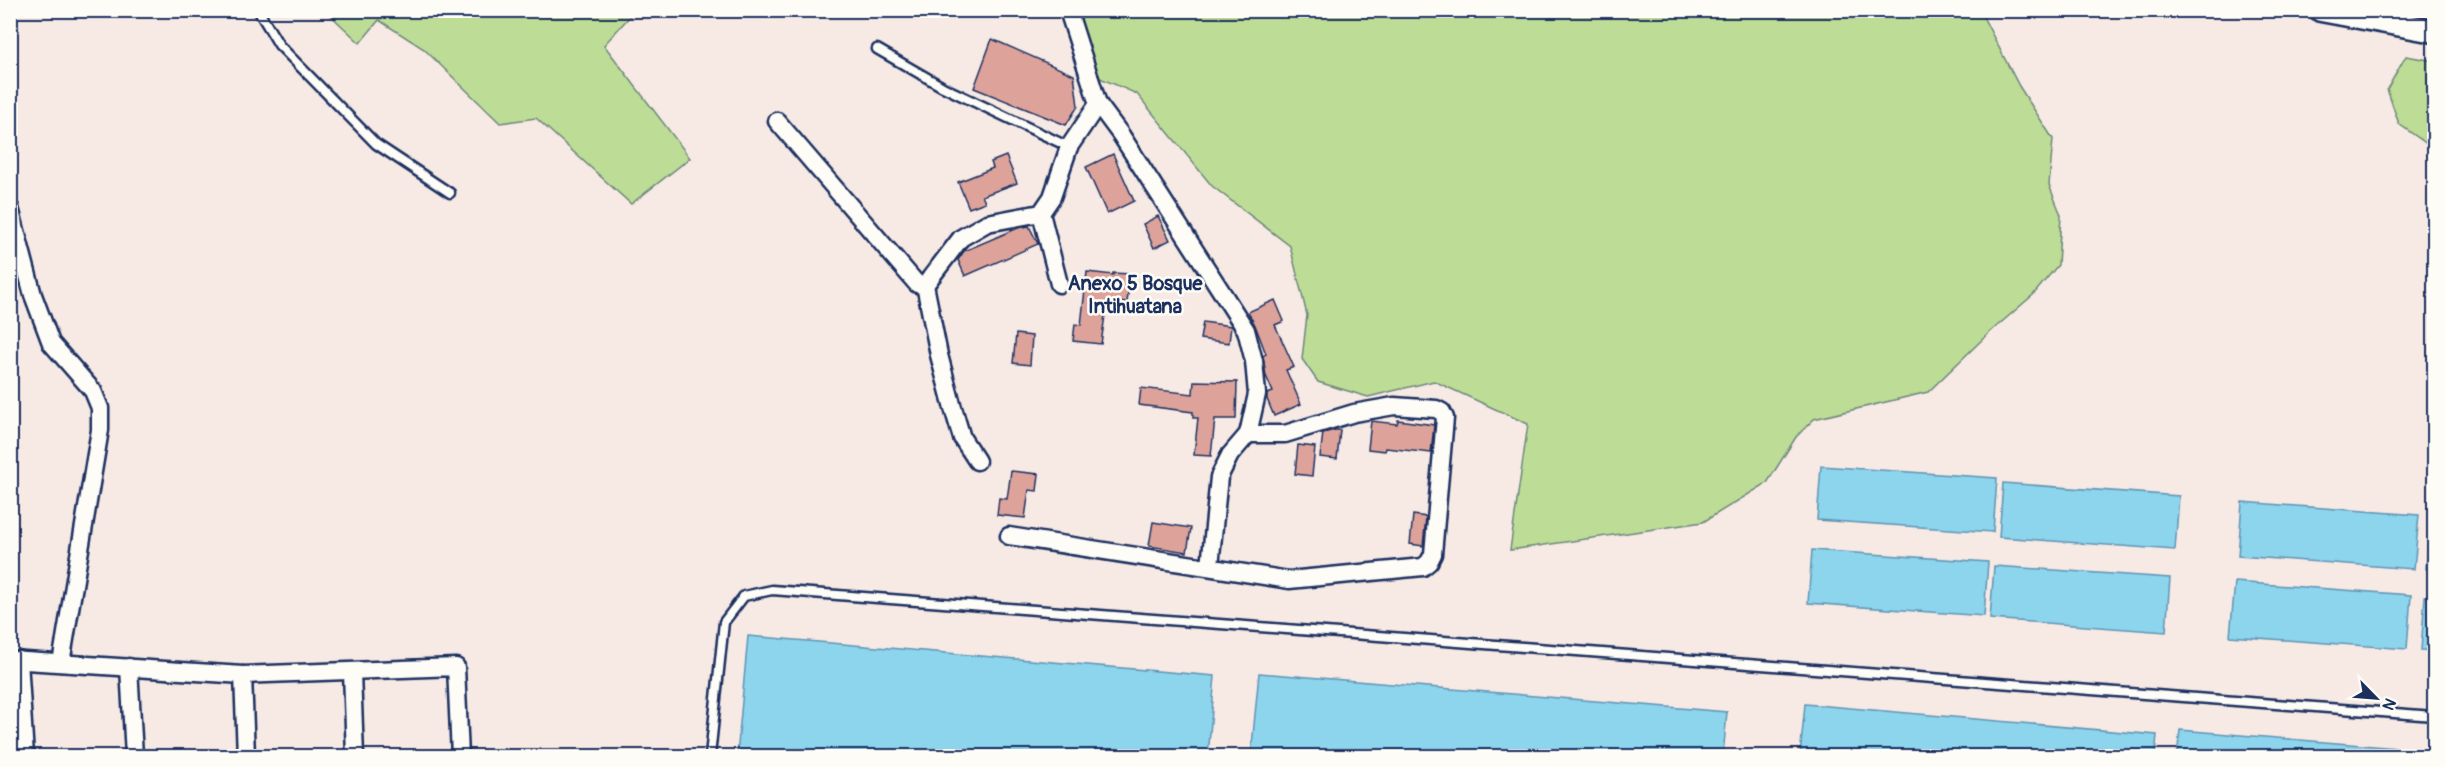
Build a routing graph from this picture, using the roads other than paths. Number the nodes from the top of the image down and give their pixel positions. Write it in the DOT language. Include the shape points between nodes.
graph roads {
  1 [pos="258,10"];
  2 [pos="1068,10"];
  3 [pos="2321,10"];
  4 [pos="2434,31"];
  5 [pos="877,49"];
  6 [pos="1098,104"];
  7 [pos="777,121"];
  8 [pos="1069,147"];
  9 [pos="450,193"];
  10 [pos="10,208"];
  11 [pos="1041,213"];
  12 [pos="1059,284"];
  13 [pos="925,285"];
  14 [pos="1248,434"];
  15 [pos="977,461"];
  16 [pos="1009,536"];
  17 [pos="1210,566"];
  18 [pos="15,660"];
  19 [pos="62,663"];
  20 [pos="129,667"];
  21 [pos="352,672"];
  22 [pos="243,675"];
  23 [pos="2434,716"];
  24 [pos="25,756"];
  25 [pos="134,756"];
  26 [pos="246,756"];
  27 [pos="355,756"];
  28 [pos="460,756"];
  29 [pos="710,756"];
  1 -- 9 [label="lane" via="279,45 376,144"];
  2 -- 6 [label="street"];
  3 -- 4 [label="main road"];
  5 -- 8 [label="lane" via="943,87"];
  6 -- 8 [label="street"];
  6 -- 14 [label="street" via="1246,330 1257,394"];
  7 -- 13 [label="street" via="917,284"];
  8 -- 11 [label="street" via="1052,197"];
  10 -- 19 [label="street" via="33,295 51,343 93,390 100,408 100,430"];
  11 -- 12 [label="street"];
  11 -- 13 [label="street" via="987,224 961,238"];
  13 -- 15 [label="street" via="953,408 962,438"];
  14 -- 17 [label="street" via="1230,455 1219,477"];
  14 -- 17 [label="street" via="1285,434 1354,413 1394,406 1442,412 1445,418 1433,554 1423,567 1289,580"];
  16 -- 17 [label="street"];
  18 -- 19 [label="street"];
  18 -- 24 [label="street"];
  19 -- 20 [label="street"];
  20 -- 22 [label="street"];
  20 -- 25 [label="street"];
  21 -- 22 [label="street"];
  21 -- 27 [label="street"];
  21 -- 28 [label="street" via="456,667"];
  22 -- 26 [label="street"];
  23 -- 29 [label="lane" via="772,590 744,596 724,622"];
}
